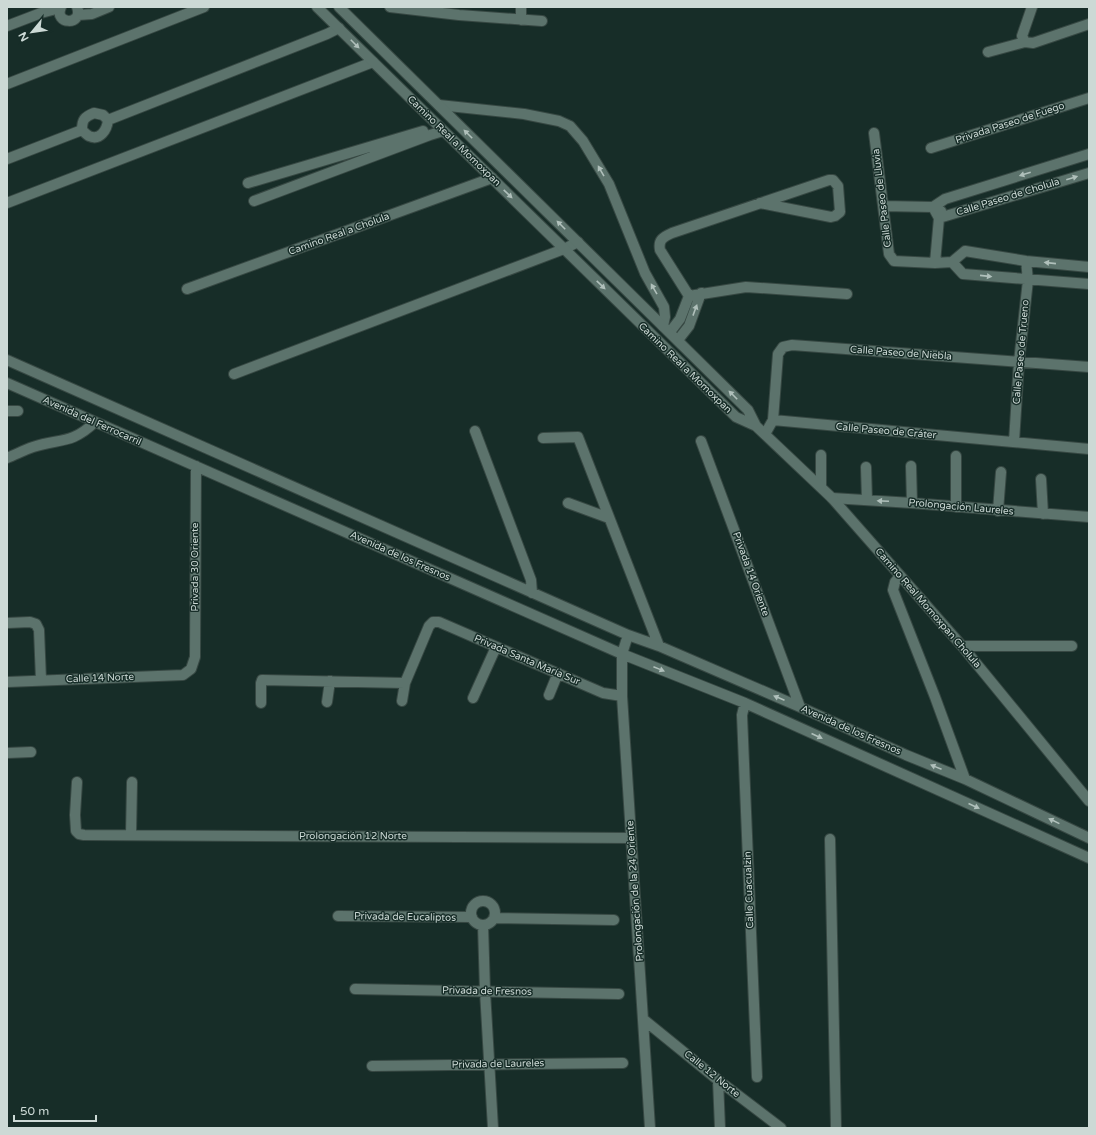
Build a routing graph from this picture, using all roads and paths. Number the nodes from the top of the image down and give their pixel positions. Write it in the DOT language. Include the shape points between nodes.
graph roads {
  1 [pos="109,7"];
  2 [pos="204,7"];
  3 [pos="317,7"];
  4 [pos="340,7"];
  5 [pos="390,7"];
  6 [pos="521,7"];
  7 [pos="1032,7"];
  8 [pos="61,8"];
  9 [pos="410,8"];
  10 [pos="77,11"];
  11 [pos="459,11"];
  12 [pos="521,20"];
  13 [pos="542,22"];
  14 [pos="1089,24"];
  15 [pos="7,26"];
  16 [pos="339,28"];
  17 [pos="1025,42"];
  18 [pos="988,52"];
  19 [pos="373,62"];
  20 [pos="402,70"];
  21 [pos="391,80"];
  22 [pos="7,84"];
  23 [pos="1089,98"];
  24 [pos="439,105"];
  25 [pos="108,120"];
  26 [pos="441,128"];
  27 [pos="82,130"];
  28 [pos="874,133"];
  29 [pos="931,148"];
  30 [pos="1089,154"];
  31 [pos="7,159"];
  32 [pos="1089,173"];
  33 [pos="492,178"];
  34 [pos="248,183"];
  35 [pos="945,199"];
  36 [pos="254,201"];
  37 [pos="7,203"];
  38 [pos="760,203"];
  39 [pos="883,206"];
  40 [pos="933,207"];
  41 [pos="939,218"];
  42 [pos="578,242"];
  43 [pos="564,249"];
  44 [pos="1026,261"];
  45 [pos="952,262"];
  46 [pos="935,263"];
  47 [pos="1089,267"];
  48 [pos="1028,280"];
  49 [pos="1089,284"];
  50 [pos="187,289"];
  51 [pos="701,293"];
  52 [pos="848,294"];
  53 [pos="690,296"];
  54 [pos="666,329"];
  55 [pos="678,340"];
  56 [pos="7,360"];
  57 [pos="1019,362"];
  58 [pos="1089,367"];
  59 [pos="234,374"];
  60 [pos="7,382"];
  61 [pos="7,411"];
  62 [pos="18,411"];
  63 [pos="773,420"];
  64 [pos="95,422"];
  65 [pos="756,426"];
  66 [pos="476,431"];
  67 [pos="764,434"];
  68 [pos="544,438"];
  69 [pos="701,441"];
  70 [pos="1014,442"];
  71 [pos="1089,449"];
  72 [pos="821,455"];
  73 [pos="956,456"];
  74 [pos="7,458"];
  75 [pos="178,458"];
  76 [pos="196,466"];
  77 [pos="911,466"];
  78 [pos="866,467"];
  79 [pos="1001,472"];
  80 [pos="1041,479"];
  81 [pos="821,486"];
  82 [pos="832,498"];
  83 [pos="867,500"];
  84 [pos="568,502"];
  85 [pos="912,503"];
  86 [pos="956,507"];
  87 [pos="998,510"];
  88 [pos="1043,514"];
  89 [pos="1089,517"];
  90 [pos="609,518"];
  91 [pos="900,576"];
  92 [pos="532,593"];
  93 [pos="7,623"];
  94 [pos="628,635"];
  95 [pos="659,646"];
  96 [pos="962,646"];
  97 [pos="1072,646"];
  98 [pos="496,647"];
  99 [pos="622,654"];
  100 [pos="191,669"];
  101 [pos="558,673"];
  102 [pos="41,680"];
  103 [pos="330,681"];
  104 [pos="7,682"];
  105 [pos="405,683"];
  106 [pos="549,695"];
  107 [pos="622,696"];
  108 [pos="473,698"];
  109 [pos="402,701"];
  110 [pos="327,702"];
  111 [pos="261,703"];
  112 [pos="745,703"];
  113 [pos="800,707"];
  114 [pos="31,752"];
  115 [pos="7,753"];
  116 [pos="965,779"];
  117 [pos="77,782"];
  118 [pos="132,782"];
  119 [pos="1089,801"];
  120 [pos="131,835"];
  121 [pos="631,838"];
  122 [pos="1089,838"];
  123 [pos="830,839"];
  124 [pos="1089,858"];
  125 [pos="338,916"];
  126 [pos="472,917"];
  127 [pos="494,918"];
  128 [pos="614,920"];
  129 [pos="483,925"];
  130 [pos="355,989"];
  131 [pos="485,991"];
  132 [pos="619,994"];
  133 [pos="643,1018"];
  134 [pos="623,1063"];
  135 [pos="489,1064"];
  136 [pos="372,1066"];
  137 [pos="757,1077"];
  138 [pos="718,1080"];
  139 [pos="493,1128"];
  140 [pos="650,1128"];
  141 [pos="720,1128"];
  142 [pos="781,1128"];
  143 [pos="836,1128"];
  1 -- 10 [label="street" via="92,14"];
  2 -- 22 [label="street"];
  3 -- 16 [label="street, Camino Real a Momoxpan"];
  4 -- 20 [label="street, Camino Real a Momoxpan"];
  5 -- 9 [label="street"];
  6 -- 12 [label="street"];
  7 -- 17 [label="street" via="1022,36"];
  8 -- 10 [label="street" via="60,13 65,21 75,19"];
  8 -- 15 [label="street"];
  9 -- 11 [label="street"];
  11 -- 12 [label="street"];
  12 -- 13 [label="street"];
  14 -- 17 [label="street" via="1033,43"];
  16 -- 19 [label="street, Camino Real a Momoxpan, one-way"];
  16 -- 25 [label="street"];
  17 -- 18 [label="street"];
  19 -- 21 [label="street, Camino Real a Momoxpan"];
  19 -- 37 [label="street"];
  20 -- 21 [label="street"];
  20 -- 24 [label="street, Camino Real a Momoxpan"];
  21 -- 26 [label="street, Camino Real a Momoxpan"];
  23 -- 29 [label="street, Privada Paseo de Fuego"];
  42 -- 24 [label="street, Camino Real a Momoxpan, one-way"];
  54 -- 24 [label="street, one-way" via="664,307 645,273 609,184 583,141 570,126 559,121 524,114"];
  25 -- 27 [label="street" via="104,133 97,137 89,137"];
  25 -- 27 [label="street" via="103,115 94,113 86,116 82,121"];
  26 -- 33 [label="street, Camino Real a Momoxpan"];
  26 -- 34 [label="street"];
  26 -- 36 [label="street" via="423,138"];
  27 -- 31 [label="street"];
  28 -- 39 [label="street, Calle Paseo de Lluvia"];
  30 -- 35 [label="street, Calle Paseo de Cholula, one-way"];
  41 -- 32 [label="street, Calle Paseo de Cholula, one-way"];
  33 -- 43 [label="street, Camino Real a Momoxpan, one-way"];
  33 -- 50 [label="street, Camino Real a Cholula"];
  35 -- 40 [label="street, Calle Paseo de Cholula"];
  35 -- 41 [label="street"];
  38 -- 38 [label="street" via="831,217 840,212 838,186 833,180"];
  38 -- 53 [label="street" via="661,239 660,250"];
  39 -- 40 [label="street"];
  39 -- 46 [label="street, Calle Paseo de Lluvia" via="888,254 894,261"];
  40 -- 41 [label="street"];
  41 -- 46 [label="street"];
  42 -- 43 [label="street"];
  42 -- 54 [label="street, Camino Real a Momoxpan"];
  43 -- 59 [label="street"];
  43 -- 65 [label="street, Camino Real a Momoxpan, one-way" via="736,417"];
  44 -- 45 [label="street" via="965,251"];
  47 -- 44 [label="street, one-way"];
  44 -- 48 [label="street, Calle Paseo de Trueno"];
  45 -- 46 [label="street"];
  45 -- 48 [label="street, one-way" via="963,274"];
  48 -- 49 [label="street"];
  48 -- 57 [label="street, Calle Paseo de Trueno"];
  51 -- 52 [label="street" via="746,287"];
  51 -- 53 [label="street"];
  55 -- 51 [label="street, one-way" via="689,326"];
  53 -- 54 [label="street" via="680,319"];
  54 -- 55 [label="street, Camino Real a Momoxpan"];
  65 -- 55 [label="street, Camino Real a Momoxpan, one-way" via="748,410"];
  56 -- 92 [label="street, Avenida de los Fresnos"];
  57 -- 58 [label="street, Calle Paseo de Niebla"];
  57 -- 63 [label="street, Calle Paseo de Niebla" via="792,345 783,347 778,354"];
  57 -- 70 [label="street, Calle Paseo de Trueno"];
  60 -- 64 [label="street, Avenida del Ferrocarril"];
  61 -- 62 [label="street"];
  63 -- 67 [label="street"];
  63 -- 70 [label="street, Calle Paseo de Cráter"];
  64 -- 74 [label="street" via="72,438 34,447"];
  64 -- 75 [label="street, Avenida del Ferrocarril"];
  65 -- 67 [label="street, Camino Real Momoxpan Cholula"];
  66 -- 92 [label="street" via="531,580"];
  67 -- 81 [label="street, Camino Real Momoxpan Cholula"];
  68 -- 90 [label="street" via="578,438"];
  69 -- 113 [label="street, Privada 14 Oriente"];
  70 -- 71 [label="street, Calle Paseo de Cráter"];
  72 -- 81 [label="street"];
  73 -- 86 [label="street"];
  75 -- 76 [label="street, Avenida de los Fresnos"];
  76 -- 99 [label="street, Avenida de los Fresnos"];
  76 -- 100 [label="street, Privada 30 Oriente" via="195,657"];
  77 -- 85 [label="street"];
  78 -- 83 [label="street"];
  79 -- 87 [label="street"];
  80 -- 88 [label="street"];
  81 -- 82 [label="street, Camino Real Momoxpan Cholula"];
  82 -- 83 [label="street, Prolongación Laureles"];
  82 -- 91 [label="street, Camino Real Momoxpan Cholula"];
  85 -- 83 [label="street, Prolongación Laureles, one-way"];
  84 -- 90 [label="street"];
  85 -- 86 [label="street, Prolongación Laureles"];
  86 -- 87 [label="street, Prolongación Laureles"];
  87 -- 88 [label="street, Prolongación Laureles"];
  88 -- 89 [label="street, Prolongación Laureles"];
  90 -- 95 [label="street"];
  91 -- 96 [label="street, Camino Real Momoxpan Cholula"];
  91 -- 116 [label="street" via="893,590"];
  92 -- 94 [label="street, Avenida de los Fresnos"];
  93 -- 102 [label="street" via="36,624 39,630"];
  94 -- 95 [label="street, Avenida de los Fresnos"];
  94 -- 99 [label="street"];
  113 -- 95 [label="street, Avenida de los Fresnos, one-way"];
  96 -- 97 [label="street"];
  96 -- 119 [label="street, Camino Real Momoxpan Cholula"];
  98 -- 101 [label="street, Privada Santa María Sur"];
  98 -- 105 [label="street, Privada Santa María Sur" via="439,622 433,622"];
  98 -- 108 [label="street"];
  99 -- 107 [label="street, Prolongación de la 24 Oriente"];
  99 -- 112 [label="street, Avenida de los Fresnos, one-way"];
  100 -- 102 [label="street, Calle 14 Norte" via="183,675"];
  101 -- 106 [label="street"];
  101 -- 107 [label="street, Privada Santa María Sur" via="603,693"];
  102 -- 104 [label="street, Calle 14 Norte"];
  103 -- 105 [label="street"];
  103 -- 110 [label="street"];
  103 -- 111 [label="street" via="262,680"];
  105 -- 109 [label="street"];
  107 -- 121 [label="street, Prolongación de la 24 Oriente"];
  112 -- 124 [label="street, Avenida de los Fresnos, one-way"];
  112 -- 137 [label="street, Calle Cuacualzin" via="742,714"];
  116 -- 113 [label="street, Avenida de los Fresnos, one-way"];
  114 -- 115 [label="street"];
  122 -- 116 [label="street, Avenida de los Fresnos, one-way"];
  117 -- 120 [label="street, Prolongación 12 Norte" via="75,815 76,831 79,834"];
  118 -- 120 [label="street"];
  120 -- 121 [label="street, Prolongación 12 Norte"];
  121 -- 133 [label="street, Prolongación de la 24 Oriente"];
  123 -- 143 [label="street"];
  125 -- 126 [label="street, Privada de Eucaliptos"];
  126 -- 127 [label="street" via="474,905 480,901 487,901 495,911"];
  126 -- 129 [label="street" via="478,924"];
  127 -- 128 [label="street"];
  127 -- 129 [label="street"];
  129 -- 131 [label="street"];
  130 -- 131 [label="street, Privada de Fresnos"];
  131 -- 132 [label="street, Privada de Fresnos"];
  131 -- 135 [label="street"];
  133 -- 138 [label="street, Calle 12 Norte"];
  133 -- 140 [label="street, Prolongación de la 24 Oriente"];
  134 -- 135 [label="street, Privada de Laureles"];
  135 -- 136 [label="street, Privada de Laureles"];
  135 -- 139 [label="street"];
  138 -- 141 [label="street"];
  138 -- 142 [label="street, Calle 12 Norte"];
}
